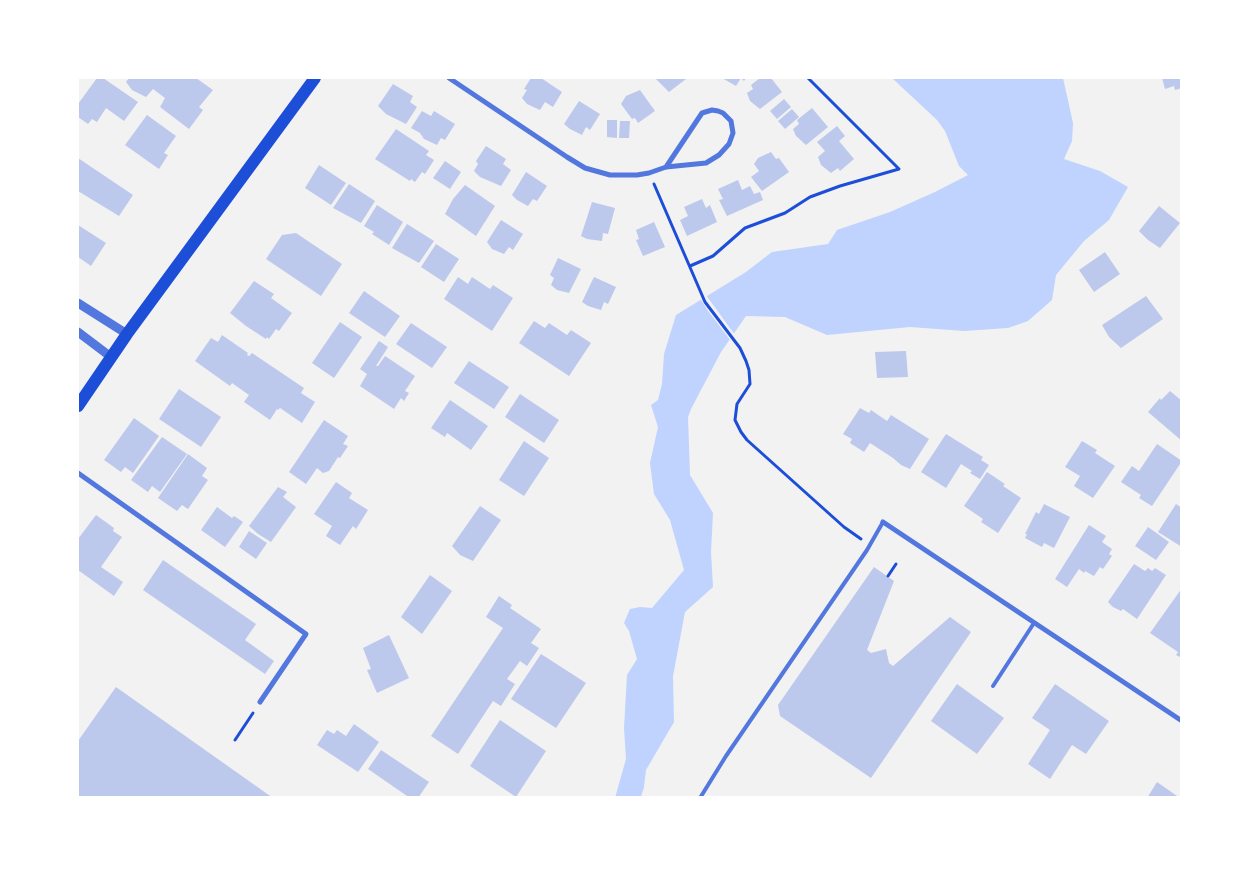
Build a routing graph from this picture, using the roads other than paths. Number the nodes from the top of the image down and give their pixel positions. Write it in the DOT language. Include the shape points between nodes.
graph roads {
  1 [pos="315,78"];
  2 [pos="450,78"];
  3 [pos="666,167"];
  4 [pos="78,303"];
  5 [pos="78,332"];
  6 [pos="127,334"];
  7 [pos="111,357"];
  8 [pos="78,406"];
  9 [pos="78,473"];
  10 [pos="883,522"];
  11 [pos="1034,623"];
  12 [pos="993,686"];
  13 [pos="260,702"];
  14 [pos="1182,721"];
  15 [pos="700,798"];
  1 -- 6 [label="main road"];
  2 -- 3 [label="street" via="586,168 610,175 637,175"];
  3 -- 3 [label="street" via="702,114 718,111 731,121 732,139 719,155 706,163"];
  4 -- 6 [label="street"];
  5 -- 7 [label="street"];
  6 -- 7 [label="main road"];
  7 -- 8 [label="main road"];
  9 -- 13 [label="street" via="306,634"];
  10 -- 11 [label="street"];
  10 -- 15 [label="lane"];
  11 -- 12 [label="lane"];
  11 -- 14 [label="street"];
}
